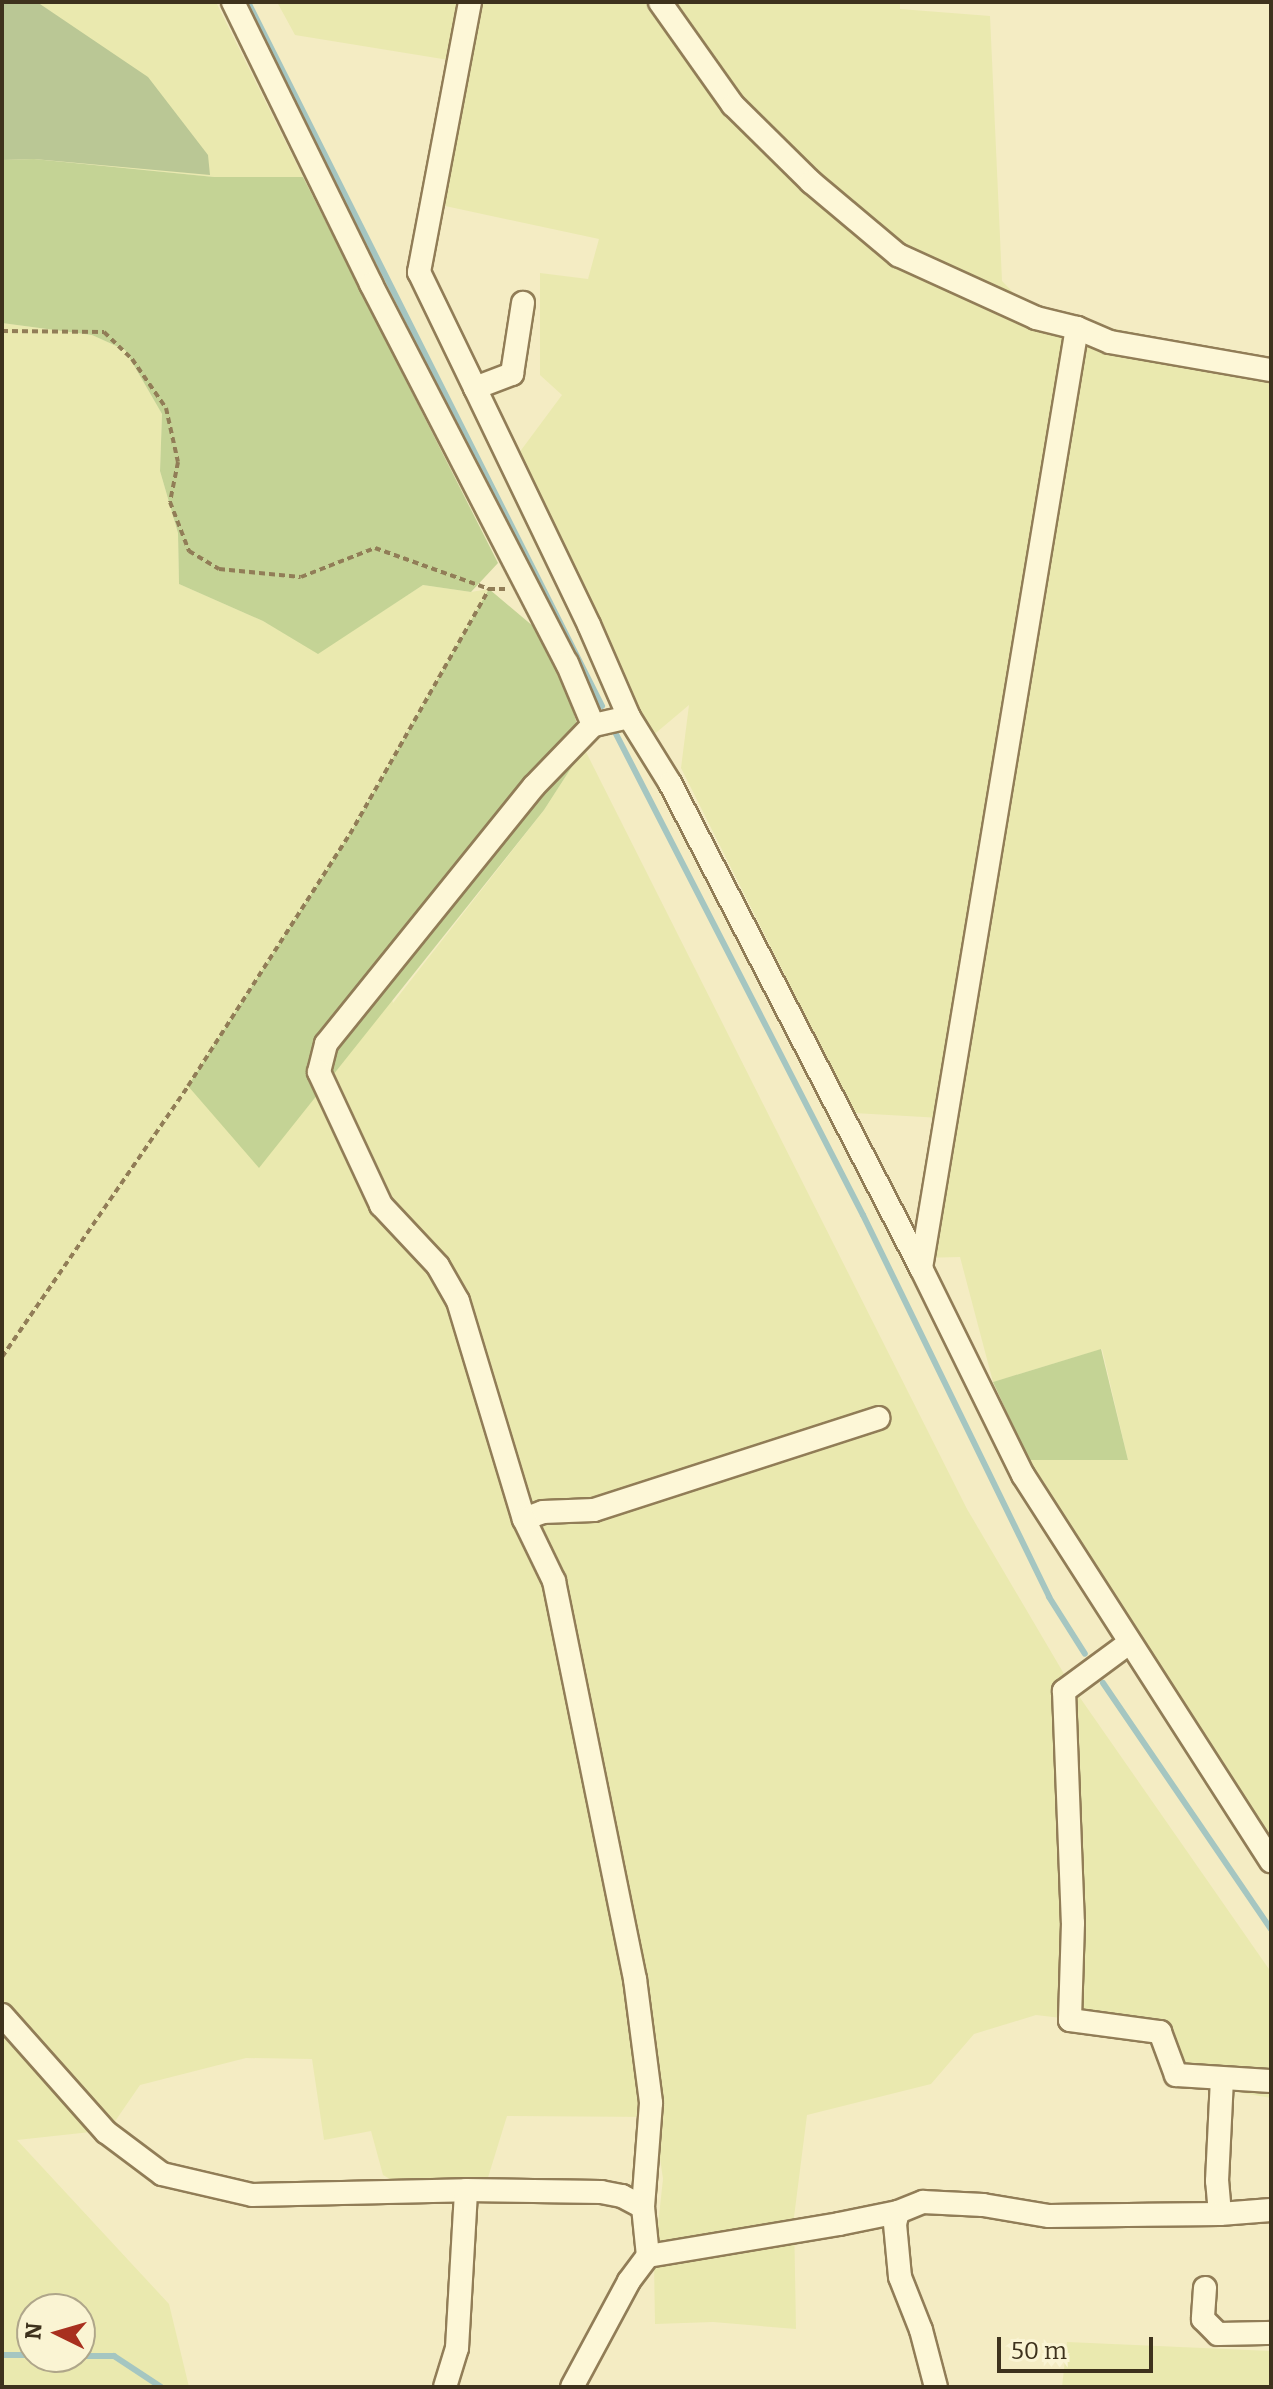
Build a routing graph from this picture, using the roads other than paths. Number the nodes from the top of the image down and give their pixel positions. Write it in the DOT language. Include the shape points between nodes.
graph roads {
  1 [pos="233,2"];
  2 [pos="470,2"];
  3 [pos="660,2"];
  4 [pos="523,303"];
  5 [pos="1077,328"];
  6 [pos="1271,370"];
  7 [pos="475,388"];
  8 [pos="629,717"];
  9 [pos="593,725"];
  10 [pos="921,1268"];
  11 [pos="878,1418"];
  12 [pos="524,1519"];
  13 [pos="1129,1643"];
  14 [pos="1271,1861"];
  15 [pos="2,2015"];
  16 [pos="1222,2079"];
  17 [pos="1271,2081"];
  18 [pos="466,2190"];
  19 [pos="643,2207"];
  20 [pos="1271,2210"];
  21 [pos="898,2212"];
  22 [pos="1220,2214"];
  23 [pos="648,2256"];
  24 [pos="1205,2288"];
  25 [pos="1271,2333"];
  26 [pos="445,2387"];
  27 [pos="572,2387"];
  28 [pos="936,2387"];
  1 -- 9 [label="street"];
  2 -- 7 [label="street" via="419,272"];
  3 -- 5 [label="street" via="733,105 811,182 898,255 1036,318"];
  4 -- 7 [label="street" via="512,374"];
  5 -- 6 [label="street" via="1110,342"];
  5 -- 10 [label="street"];
  7 -- 8 [label="street"];
  8 -- 9 [label="street"];
  8 -- 10 [label="street" via="670,783"];
  9 -- 12 [label="street" via="534,786 326,1044 319,1072 381,1205 438,1266 458,1301"];
  10 -- 13 [label="street" via="1023,1475"];
  11 -- 12 [label="street" via="594,1510 543,1512"];
  12 -- 19 [label="street" via="554,1581 635,1979 651,2103"];
  13 -- 14 [label="street"];
  13 -- 16 [label="street" via="1064,1691 1073,1923 1070,2020 1160,2032 1176,2075"];
  15 -- 18 [label="street" via="106,2132 162,2174 252,2195"];
  16 -- 17 [label="street"];
  16 -- 22 [label="street"];
  18 -- 19 [label="street" via="601,2192"];
  18 -- 26 [label="street" via="457,2348"];
  19 -- 23 [label="street"];
  20 -- 22 [label="street"];
  21 -- 22 [label="street" via="923,2202 1049,2216"];
  21 -- 23 [label="street"];
  21 -- 28 [label="street" via="900,2277"];
  23 -- 27 [label="street"];
  24 -- 25 [label="street" via="1203,2319 1218,2334"];
}
